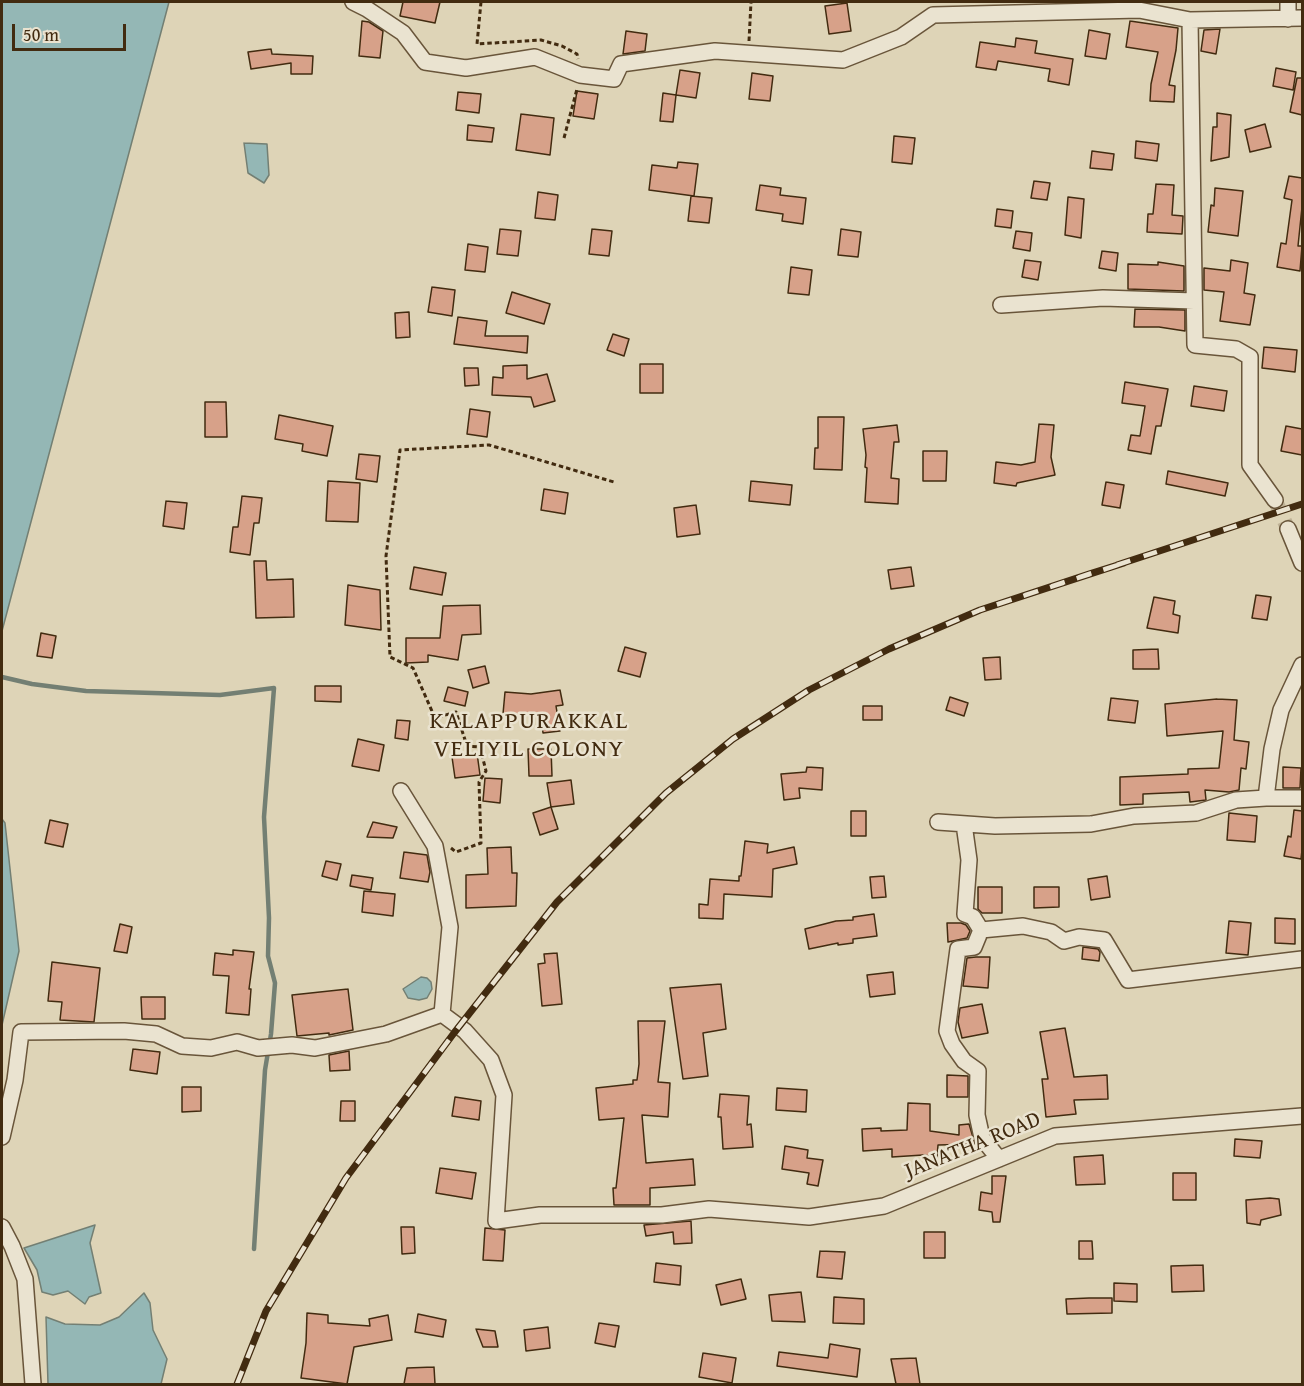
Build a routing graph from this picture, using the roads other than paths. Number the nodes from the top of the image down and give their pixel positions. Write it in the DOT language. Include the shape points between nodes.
graph roads {
  1 [pos="353,2"];
  2 [pos="1288,2"];
  3 [pos="1058,7"];
  4 [pos="1295,19"];
  5 [pos="1190,20"];
  6 [pos="1194,301"];
  7 [pos="1000,305"];
  8 [pos="1275,500"];
  9 [pos="1288,529"];
  10 [pos="1302,563"];
  11 [pos="1302,665"];
  12 [pos="401,791"];
  13 [pos="1266,798"];
  14 [pos="1302,798"];
  15 [pos="938,822"];
  16 [pos="964,824"];
  17 [pos="981,930"];
  18 [pos="1302,959"];
  19 [pos="441,1014"];
  20 [pos="1302,1116"];
  21 [pos="2,1137"];
  22 [pos="999,1159"];
  23 [pos="2,1227"];
  24 [pos="33,1384"];
  1 -- 3 [label="street" via="403,33 425,62 466,68 535,57 580,75 614,79 621,63 714,51 843,60 901,37 933,15"];
  2 -- 4 [label="street"];
  3 -- 5 [label="street" via="1138,10"];
  4 -- 5 [label="street"];
  5 -- 6 [label="street"];
  6 -- 7 [label="street" via="1103,298"];
  6 -- 8 [label="street" via="1195,345 1236,349 1250,357 1250,465"];
  9 -- 10 [label="street"];
  11 -- 13 [label="street" via="1281,710"];
  12 -- 19 [label="street" via="435,846 448,915"];
  13 -- 14 [label="street"];
  13 -- 16 [label="street" via="1236,800 1196,813 1134,816 1091,824"];
  15 -- 16 [label="street"];
  16 -- 17 [label="street" via="969,860 965,914 973,917"];
  17 -- 18 [label="street" via="1023,926 1051,932 1064,941 1079,937 1104,940 1128,980"];
  17 -- 22 [label="street" via="974,947 958,950 947,1031 964,1060 978,1071 977,1115 982,1138"];
  19 -- 21 [label="street" via="386,1034 315,1048 237,1042 211,1048 182,1046 156,1034 124,1031 21,1032"];
  19 -- 22 [label="street, JANATHA ROAD" via="465,1031 491,1060 504,1095 496,1221 540,1215 662,1215 709,1209 809,1217 885,1206"];
  20 -- 22 [label="street, JANATHA ROAD" via="1055,1136"];
  23 -- 24 [label="street" via="25,1279"];
}
